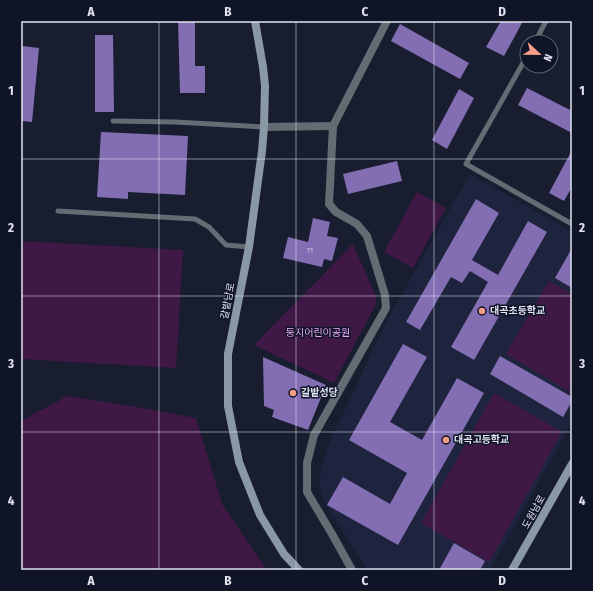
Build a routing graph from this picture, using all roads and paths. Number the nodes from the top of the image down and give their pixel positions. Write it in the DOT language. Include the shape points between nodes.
graph roads {
  1 [pos="255,21"];
  2 [pos="386,21"];
  3 [pos="546,21"];
  4 [pos="539,34"];
  5 [pos="519,70"];
  6 [pos="112,121"];
  7 [pos="264,126"];
  8 [pos="333,126"];
  9 [pos="58,211"];
  10 [pos="572,224"];
  11 [pos="249,248"];
  12 [pos="572,464"];
  13 [pos="299,570"];
  14 [pos="352,570"];
  15 [pos="512,570"];
  1 -- 7 [label="main road, 갈밭남로" via="265,86"];
  2 -- 8 [label="street"];
  3 -- 4 [label="lane"];
  5 -- 10 [label="lane" via="466,164"];
  6 -- 7 [label="lane"];
  7 -- 8 [label="street"];
  7 -- 11 [label="main road, 갈밭남로"];
  8 -- 14 [label="street" via="329,204 336,212 357,224 367,236 386,308 314,435 307,463 307,492"];
  9 -- 11 [label="lane" via="195,219 208,227 226,246"];
  11 -- 13 [label="main road, 갈밭남로" via="228,354 228,406 239,462 260,515 284,554"];
  12 -- 15 [label="main road, 도원남로"];
}
